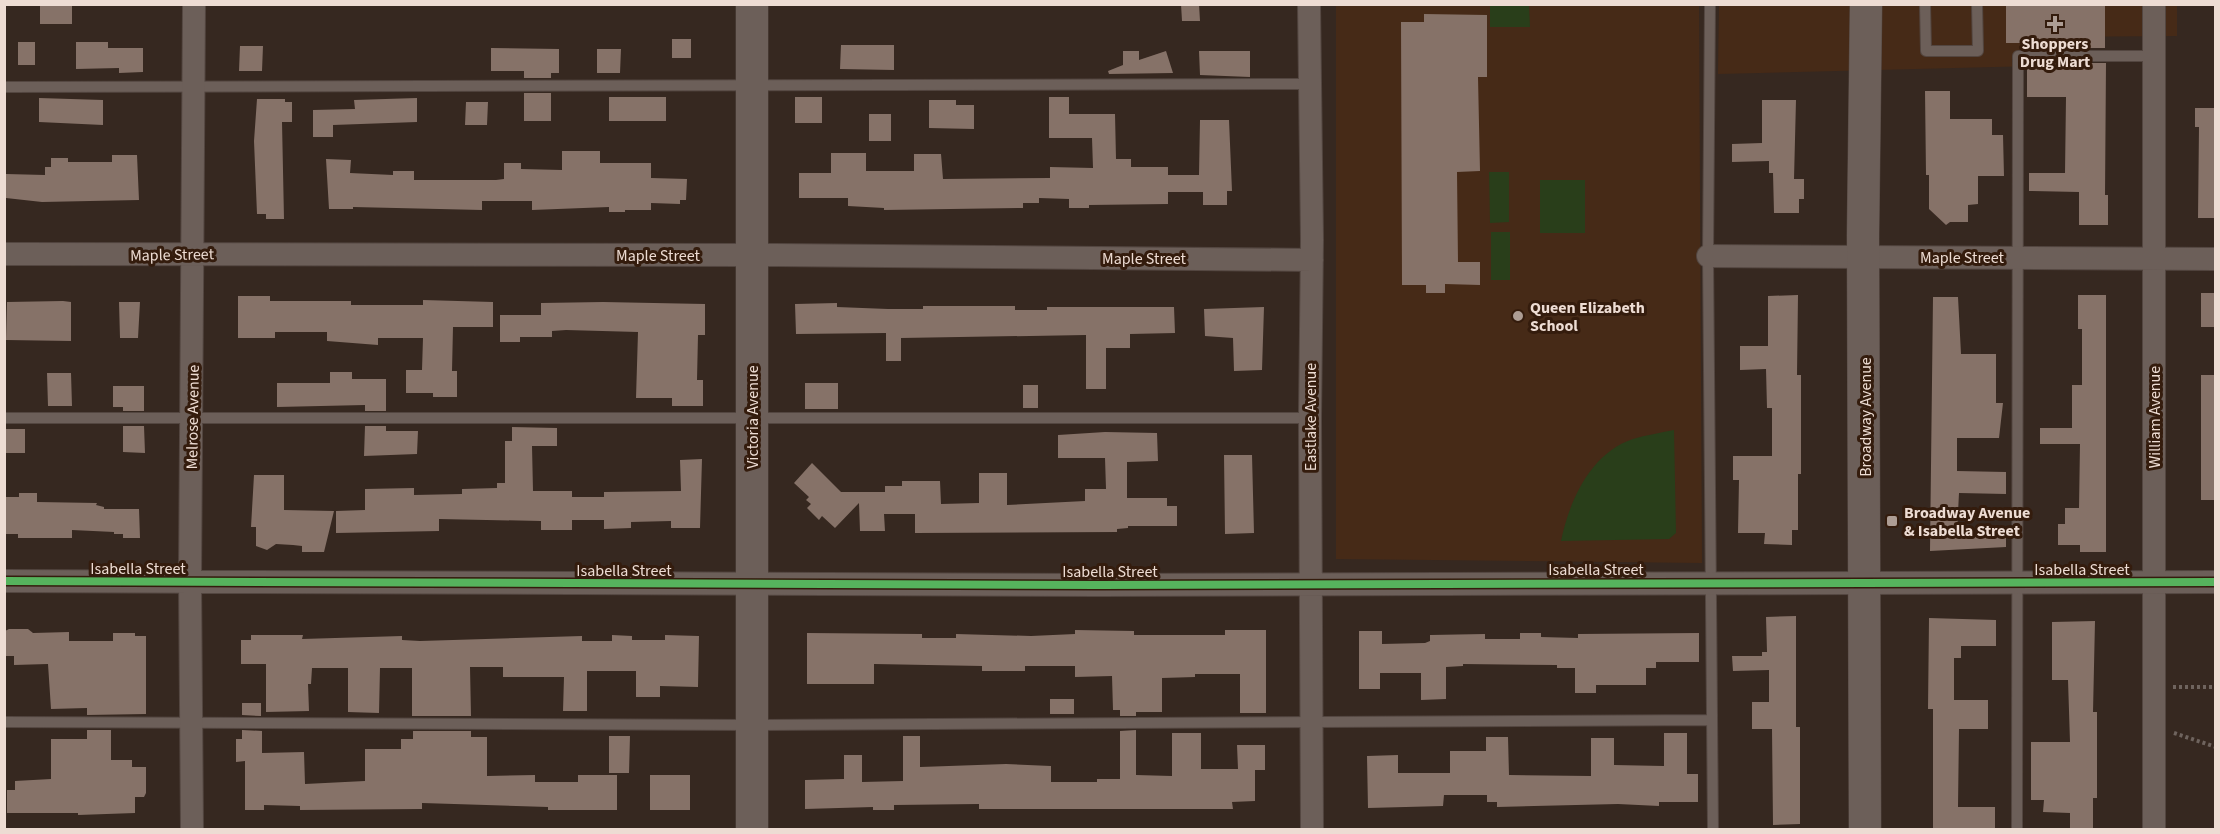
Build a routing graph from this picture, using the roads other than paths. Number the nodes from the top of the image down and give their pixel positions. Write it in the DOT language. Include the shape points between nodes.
graph roads {
  1 [pos="194,4"];
  2 [pos="752,4"];
  3 [pos="1309,4"];
  4 [pos="1710,4"];
  5 [pos="1866,4"];
  6 [pos="1925,4"];
  7 [pos="1977,4"];
  8 [pos="2154,4"];
  9 [pos="2154,56"];
  10 [pos="1310,84"];
  11 [pos="752,85"];
  12 [pos="4,87"];
  13 [pos="195,87"];
  14 [pos="4,254"];
  15 [pos="194,255"];
  16 [pos="752,255"];
  17 [pos="1708,256"];
  18 [pos="1865,257"];
  19 [pos="2016,257"];
  20 [pos="2153,258"];
  21 [pos="2216,259"];
  22 [pos="1312,260"];
  23 [pos="4,418"];
  24 [pos="1310,418"];
  25 [pos="192,420"];
  26 [pos="752,420"];
  27 [pos="4,581"];
  28 [pos="190,581"];
  29 [pos="1712,582"];
  30 [pos="2017,582"];
  31 [pos="2154,582"];
  32 [pos="2216,582"];
  33 [pos="752,583"];
  34 [pos="1311,584"];
  35 [pos="1865,584"];
  36 [pos="1712,720"];
  37 [pos="4,722"];
  38 [pos="192,722"];
  39 [pos="1312,722"];
  40 [pos="752,725"];
  41 [pos="192,830"];
  42 [pos="752,830"];
  43 [pos="1312,830"];
  44 [pos="1713,830"];
  45 [pos="1865,830"];
  46 [pos="2017,830"];
  47 [pos="2154,830"];
  1 -- 13 [label="street, Melrose Avenue"];
  2 -- 11 [label="street, Victoria Avenue"];
  3 -- 10 [label="street, Eastlake Avenue"];
  4 -- 17 [label="lane"];
  5 -- 18 [label="street, Broadway Avenue"];
  6 -- 7 [label="lane" via="1926,51 1978,51"];
  8 -- 9 [label="street, William Avenue"];
  9 -- 19 [label="lane" via="2018,56"];
  9 -- 20 [label="street, William Avenue"];
  10 -- 11 [label="lane"];
  10 -- 22 [label="street, Eastlake Avenue"];
  11 -- 13 [label="lane"];
  11 -- 16 [label="street, Victoria Avenue"];
  12 -- 13 [label="lane"];
  13 -- 15 [label="street, Melrose Avenue"];
  14 -- 15 [label="street, Maple Street"];
  15 -- 16 [label="street, Maple Street"];
  15 -- 25 [label="street, Melrose Avenue"];
  16 -- 22 [label="street, Maple Street"];
  16 -- 26 [label="street, Victoria Avenue"];
  17 -- 18 [label="street, Maple Street"];
  17 -- 29 [label="lane"];
  18 -- 19 [label="street, Maple Street"];
  18 -- 35 [label="street, Broadway Avenue"];
  19 -- 20 [label="street, Maple Street"];
  19 -- 30 [label="lane"];
  20 -- 21 [label="street, Maple Street"];
  20 -- 31 [label="street, William Avenue"];
  22 -- 24 [label="street, Eastlake Avenue"];
  23 -- 25 [label="lane"];
  24 -- 26 [label="lane"];
  24 -- 34 [label="street, Eastlake Avenue"];
  25 -- 26 [label="lane"];
  25 -- 28 [label="street, Melrose Avenue"];
  26 -- 33 [label="street, Victoria Avenue"];
  27 -- 28 [label="street, Isabella Street"];
  28 -- 33 [label="street, Isabella Street"];
  28 -- 38 [label="street, Melrose Avenue"];
  29 -- 34 [label="street, Isabella Street"];
  29 -- 35 [label="street, Isabella Street"];
  29 -- 36 [label="lane"];
  30 -- 31 [label="street, Isabella Street"];
  30 -- 35 [label="street, Isabella Street"];
  30 -- 46 [label="lane"];
  31 -- 32 [label="street, Isabella Street"];
  31 -- 47 [label="street, William Avenue"];
  33 -- 34 [label="street, Isabella Street"];
  33 -- 40 [label="street, Victoria Avenue"];
  34 -- 39 [label="street, Eastlake Avenue"];
  35 -- 45 [label="street, Broadway Avenue"];
  36 -- 39 [label="lane"];
  36 -- 44 [label="lane"];
  37 -- 38 [label="lane"];
  38 -- 40 [label="lane"];
  38 -- 41 [label="street, Melrose Avenue"];
  39 -- 40 [label="lane"];
  39 -- 43 [label="street, Eastlake Avenue"];
  40 -- 42 [label="street, Victoria Avenue"];
}
